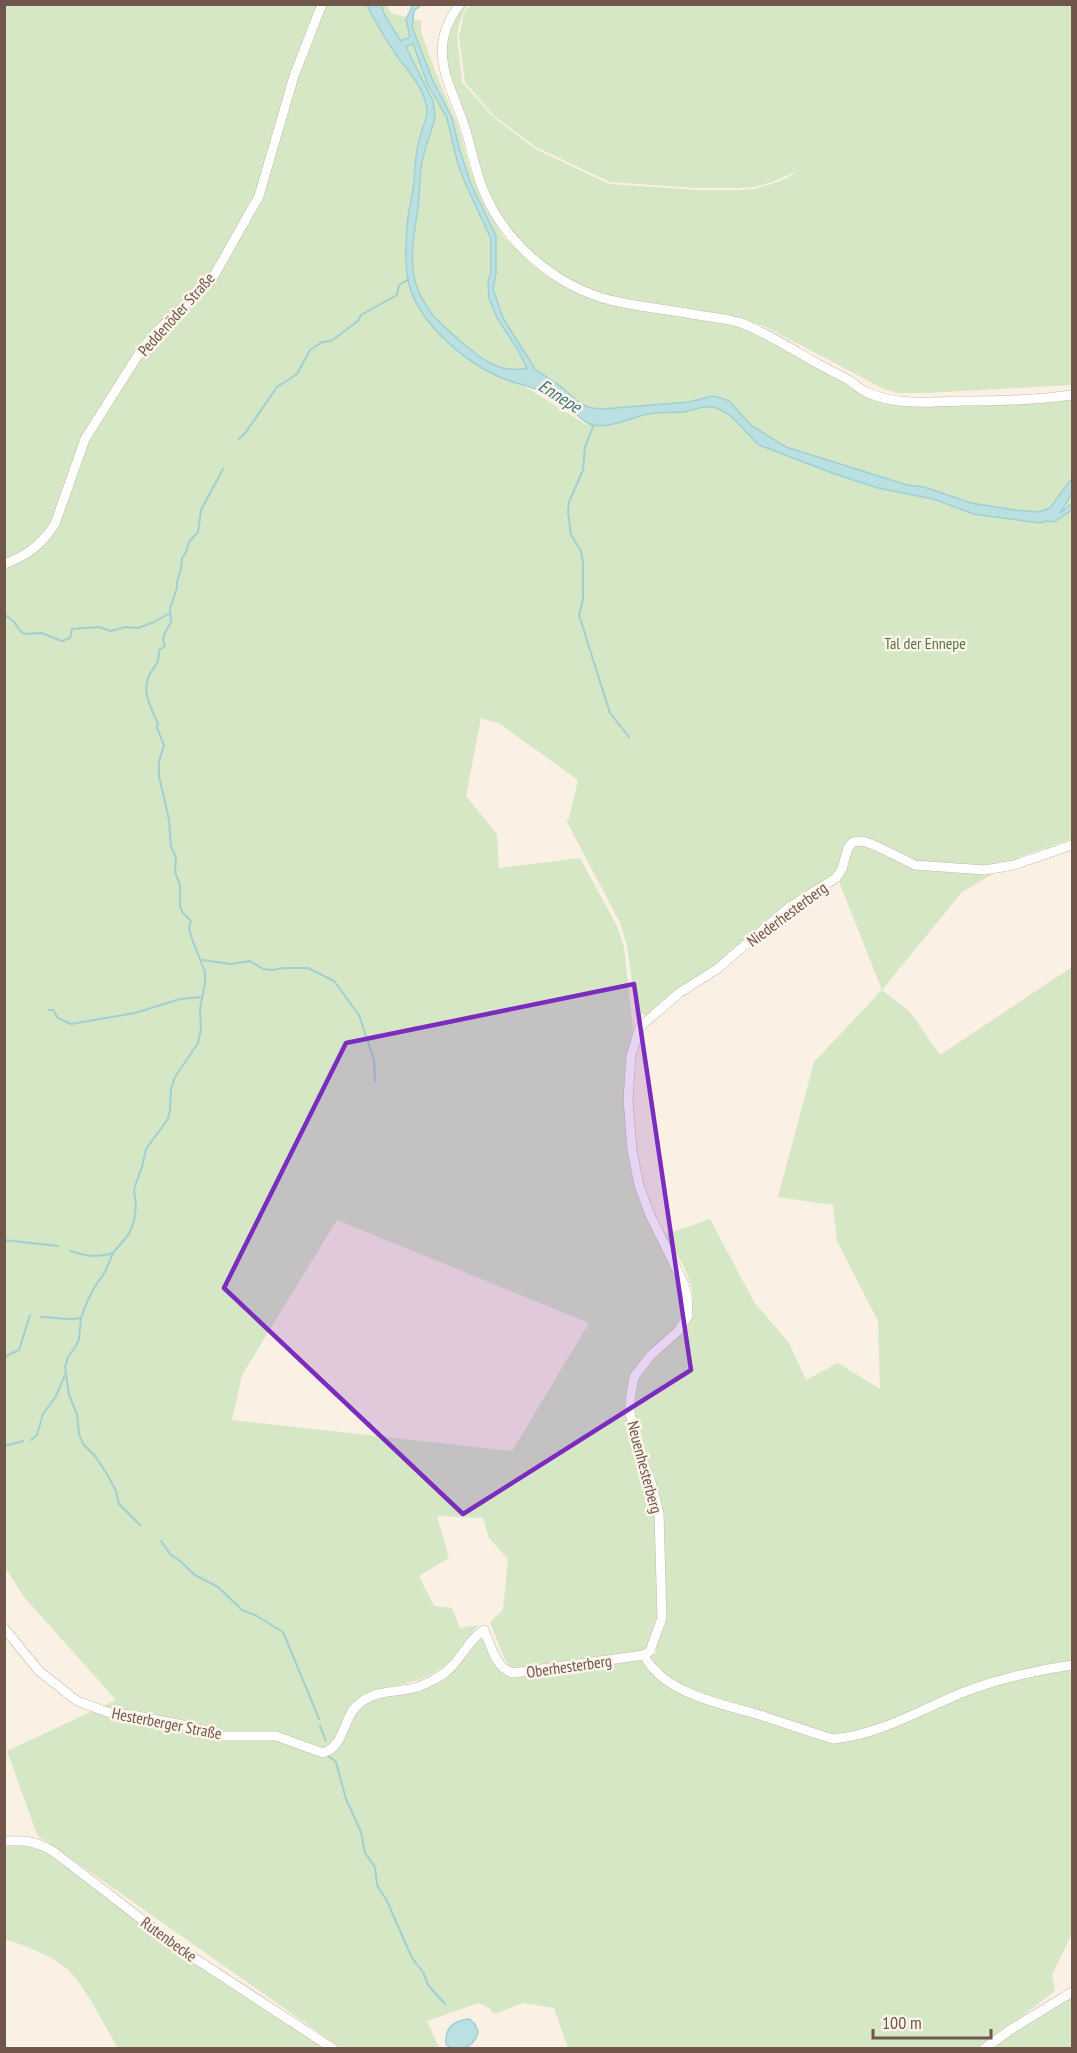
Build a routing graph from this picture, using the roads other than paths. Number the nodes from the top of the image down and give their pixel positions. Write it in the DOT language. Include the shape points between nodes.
graph roads {
  1 [pos="322,4"];
  2 [pos="460,4"];
  3 [pos="1072,394"];
  4 [pos="4,564"];
  5 [pos="1072,845"];
  6 [pos="640,1028"];
  7 [pos="4,1628"];
  8 [pos="484,1630"];
  9 [pos="644,1655"];
  10 [pos="1072,1665"];
  11 [pos="4,1841"];
  12 [pos="1072,1992"];
  13 [pos="332,2049"];
  14 [pos="985,2049"];
  1 -- 4 [label="street, Peddenöder Straße" via="294,76 259,196 211,280 156,332 86,439 55,524 27,555"];
  2 -- 3 [label="street" via="449,19 441,53 483,190 496,218 550,272 586,293 622,303 741,323 786,344 865,392 887,399 990,401"];
  5 -- 6 [label="street, Niederhesterberg" via="1014,865 985,870 915,865 876,846 853,842 836,878 791,906"];
  6 -- 9 [label="street, Neuenhesterberg" via="631,1056 628,1099 632,1150 650,1215 687,1295 688,1316 634,1377 630,1400 638,1447 659,1513 662,1618 650,1651"];
  7 -- 8 [label="street, Hesterberger Straße" via="39,1671 77,1701 110,1713 193,1727 220,1736 276,1736 322,1753 330,1751 340,1740 351,1711 360,1702 373,1695 418,1687 447,1671"];
  8 -- 9 [label="street, Oberhesterberg" via="499,1663 505,1671 513,1673"];
  9 -- 10 [label="street" via="649,1666 668,1682 702,1699 833,1739 851,1738 968,1691"];
  11 -- 13 [label="street, Rutenbecke" via="23,1840 54,1852 179,1948"];
  12 -- 14 [label="street"];
}
